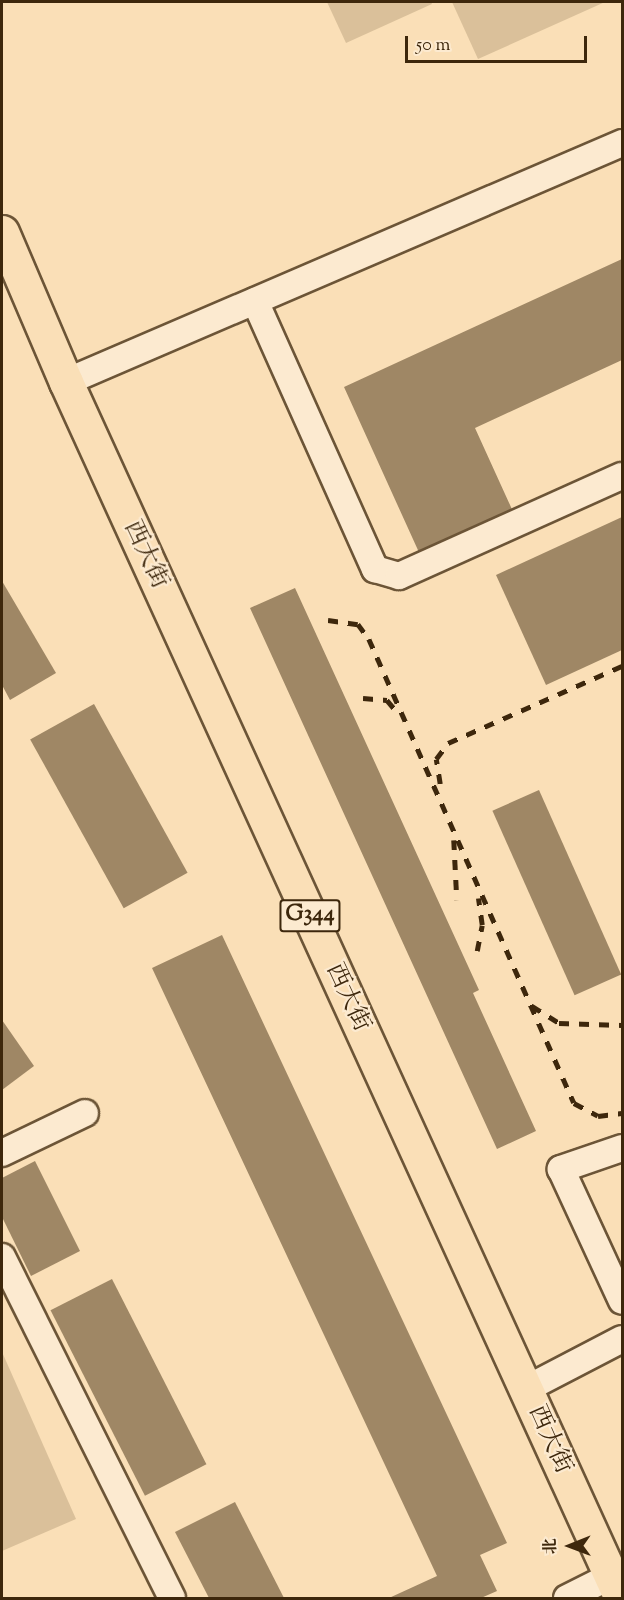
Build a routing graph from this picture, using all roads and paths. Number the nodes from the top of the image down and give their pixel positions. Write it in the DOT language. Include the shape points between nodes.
graph roads {
  1 [pos="622,143"];
  2 [pos="2,232"];
  3 [pos="255,301"];
  4 [pos="66,382"];
  5 [pos="622,476"];
  6 [pos="85,1113"];
  7 [pos="622,1148"];
  8 [pos="2,1153"];
  9 [pos="2,1257"];
  10 [pos="622,1301"];
  11 [pos="622,1339"];
  12 [pos="526,1389"];
  13 [pos="616,1587"];
  14 [pos="172,1599"];
  15 [pos="567,1599"];
  1 -- 3 [label="street"];
  2 -- 4 [label="highway, 西大街 / G344"];
  3 -- 4 [label="street"];
  3 -- 5 [label="street" via="375,569 399,576"];
  4 -- 12 [label="highway, 西大街 / G344"];
  6 -- 8 [label="street"];
  7 -- 10 [label="street" via="561,1169"];
  9 -- 14 [label="street"];
  11 -- 12 [label="street"];
  12 -- 13 [label="highway, 西大街 / G344"];
  13 -- 15 [label="street"];
}
